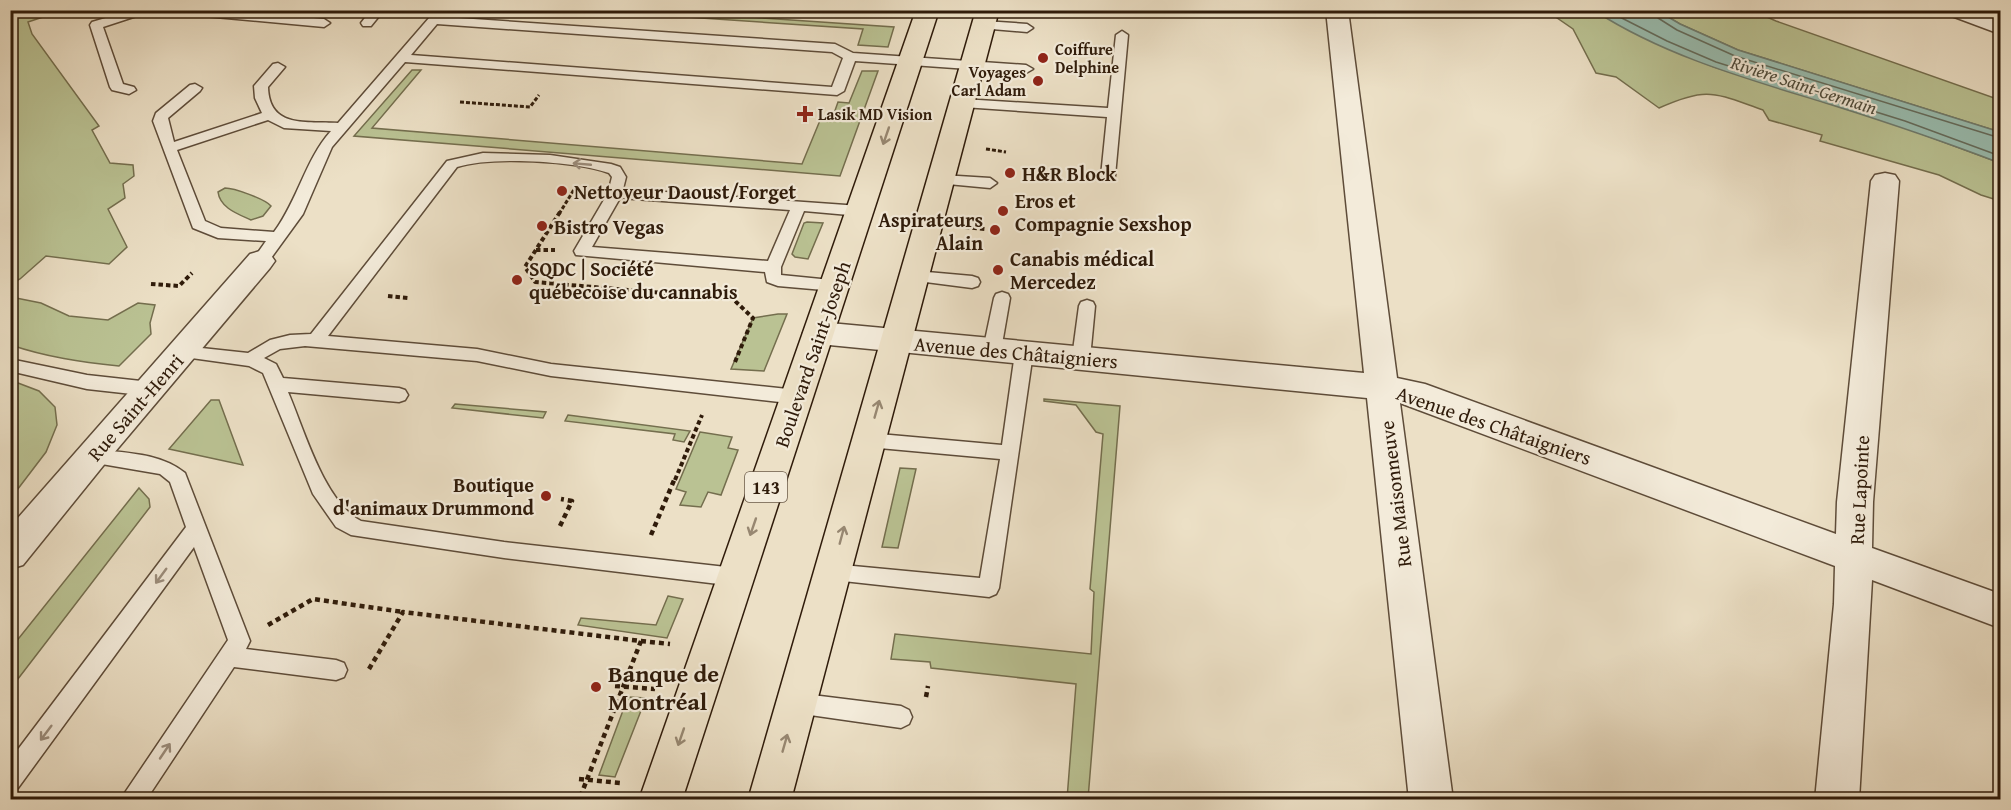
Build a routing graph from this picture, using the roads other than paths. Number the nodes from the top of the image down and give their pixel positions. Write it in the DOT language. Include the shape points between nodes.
graph roads {
  1 [pos="149,10"];
  2 [pos="182,10"];
  3 [pos="378,10"];
  4 [pos="928,10"];
  5 [pos="1337,10"];
  6 [pos="1957,10"];
  7 [pos="439,15"];
  8 [pos="986,18"];
  9 [pos="367,22"];
  10 [pos="324,23"];
  11 [pos="2001,27"];
  12 [pos="1027,28"];
  13 [pos="1122,35"];
  14 [pos="850,57"];
  15 [pos="402,58"];
  16 [pos="911,61"];
  17 [pos="973,65"];
  18 [pos="278,67"];
  19 [pos="1026,69"];
  20 [pos="195,88"];
  21 [pos="129,90"];
  22 [pos="963,103"];
  23 [pos="1114,113"];
  24 [pos="269,115"];
  25 [pos="341,127"];
  26 [pos="169,148"];
  27 [pos="1108,176"];
  28 [pos="942,180"];
  29 [pos="1885,181"];
  30 [pos="990,183"];
  31 [pos="615,193"];
  32 [pos="799,206"];
  33 [pos="860,211"];
  34 [pos="270,249"];
  35 [pos="773,267"];
  36 [pos="916,276"];
  37 [pos="972,282"];
  38 [pos="835,285"];
  39 [pos="1002,298"];
  40 [pos="1087,306"];
  41 [pos="819,333"];
  42 [pos="897,341"];
  43 [pos="315,342"];
  44 [pos="992,350"];
  45 [pos="183,352"];
  46 [pos="1024,353"];
  47 [pos="1081,358"];
  48 [pos="252,360"];
  49 [pos="10,365"];
  50 [pos="276,384"];
  51 [pos="1383,387"];
  52 [pos="150,389"];
  53 [pos="399,395"];
  54 [pos="797,397"];
  55 [pos="868,440"];
  56 [pos="1010,453"];
  57 [pos="91,456"];
  58 [pos="196,529"];
  59 [pos="10,554"];
  60 [pos="1855,558"];
  61 [pos="832,573"];
  62 [pos="735,578"];
  63 [pos="2001,611"];
  64 [pos="234,649"];
  65 [pos="336,670"];
  66 [pos="796,703"];
  67 [pos="901,717"];
  68 [pos="10,780"];
  69 [pos="132,800"];
  70 [pos="660,800"];
  71 [pos="769,800"];
  72 [pos="1431,800"];
  73 [pos="1838,800"];
  1 -- 21 [label="lane" via="96,25 117,87"];
  2 -- 10 [label="lane"];
  3 -- 9 [label="lane"];
  4 -- 16 [label="main road, Boulevard Saint-Joseph / 143"];
  5 -- 51 [label="street, Rue Maisonneuve"];
  6 -- 11 [label="street"];
  7 -- 14 [label="lane" via="835,48"];
  7 -- 15 [label="lane"];
  8 -- 12 [label="lane"];
  8 -- 17 [label="main road"];
  13 -- 23 [label="lane"];
  14 -- 15 [label="lane" via="837,91"];
  14 -- 16 [label="lane"];
  15 -- 25 [label="lane"];
  16 -- 17 [label="lane"];
  16 -- 33 [label="main road, Boulevard Saint-Joseph / 143, one-way"];
  17 -- 19 [label="lane"];
  17 -- 22 [label="main road"];
  18 -- 24 [label="lane" via="261,86"];
  20 -- 26 [label="lane" via="161,116"];
  22 -- 23 [label="lane"];
  22 -- 28 [label="main road"];
  23 -- 27 [label="lane"];
  24 -- 25 [label="lane" via="284,124"];
  24 -- 26 [label="lane"];
  25 -- 34 [label="lane" via="325,146 297,208"];
  26 -- 34 [label="lane" via="198,224"];
  28 -- 30 [label="lane"];
  28 -- 36 [label="main road"];
  29 -- 60 [label="street, Rue Lapointe" via="1855,502"];
  31 -- 32 [label="lane"];
  31 -- 35 [label="lane" via="582,250"];
  31 -- 43 [label="lane, one-way" via="619,183 615,170 594,165 482,156 459,161 448,170"];
  32 -- 33 [label="lane"];
  32 -- 35 [label="lane"];
  33 -- 38 [label="main road, Boulevard Saint-Joseph / 143"];
  34 -- 45 [label="street, Rue Saint-Henri"];
  35 -- 38 [label="lane" via="773,278 778,280"];
  36 -- 37 [label="lane"];
  36 -- 42 [label="main road"];
  38 -- 41 [label="main road, Boulevard Saint-Joseph / 143"];
  39 -- 44 [label="lane"];
  40 -- 47 [label="lane"];
  41 -- 42 [label="street, Avenue des Châtaigniers"];
  41 -- 54 [label="main road, Boulevard Saint-Joseph / 143"];
  42 -- 44 [label="street, Avenue des Châtaigniers"];
  55 -- 42 [label="main road, one-way"];
  43 -- 48 [label="lane" via="283,341 268,346"];
  43 -- 54 [label="lane" via="477,356 551,370"];
  44 -- 46 [label="street, Avenue des Châtaigniers"];
  45 -- 48 [label="lane"];
  45 -- 52 [label="street, Rue Saint-Henri"];
  46 -- 47 [label="street, Avenue des Châtaigniers"];
  46 -- 56 [label="lane"];
  47 -- 51 [label="street, Avenue des Châtaigniers"];
  48 -- 50 [label="lane" via="270,369"];
  49 -- 52 [label="lane" via="87,382"];
  50 -- 53 [label="lane"];
  50 -- 62 [label="lane" via="321,489 343,521 358,529"];
  51 -- 60 [label="street, Avenue des Châtaigniers" via="1413,393 1478,416"];
  51 -- 72 [label="street, Rue Maisonneuve"];
  52 -- 57 [label="street, Rue Saint-Henri"];
  54 -- 62 [label="main road, Boulevard Saint-Joseph / 143, one-way"];
  55 -- 56 [label="lane"];
  61 -- 55 [label="main road, one-way"];
  56 -- 61 [label="lane" via="989,588"];
  57 -- 58 [label="lane" via="158,465 167,470 178,478"];
  57 -- 59 [label="street, Rue Saint-Henri"];
  58 -- 64 [label="lane"];
  58 -- 68 [label="lane, one-way"];
  60 -- 63 [label="street, Avenue des Châtaigniers"];
  60 -- 73 [label="street, Rue Lapointe"];
  61 -- 66 [label="main road"];
  62 -- 70 [label="main road, Boulevard Saint-Joseph / 143, one-way"];
  64 -- 65 [label="lane"];
  69 -- 64 [label="lane, one-way"];
  66 -- 67 [label="lane"];
  71 -- 66 [label="main road, one-way"];
}
